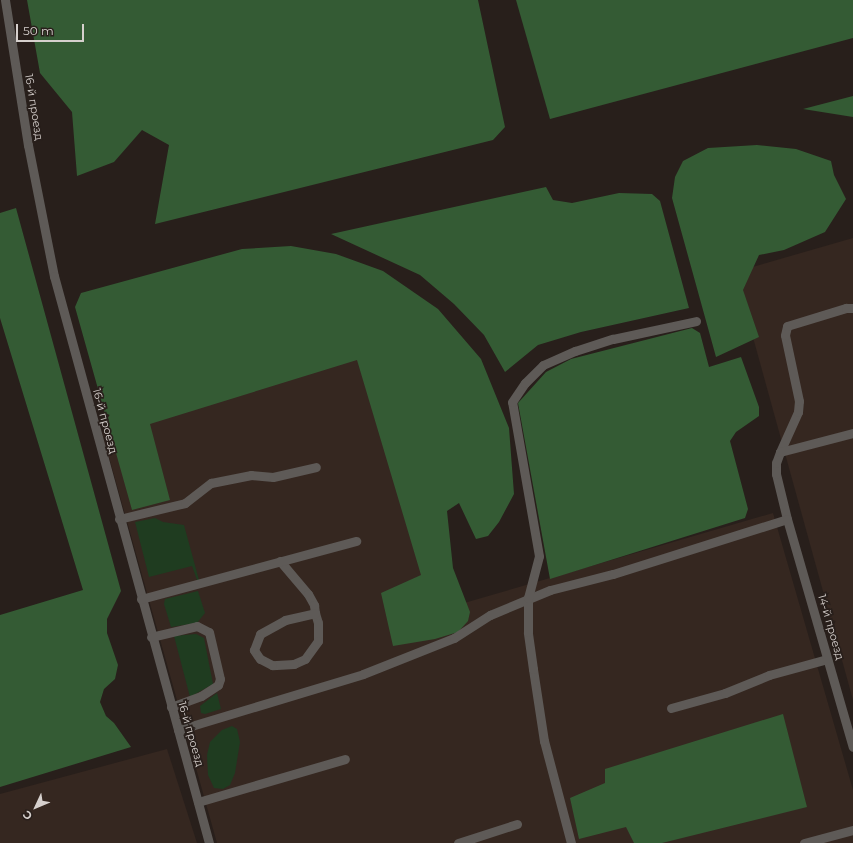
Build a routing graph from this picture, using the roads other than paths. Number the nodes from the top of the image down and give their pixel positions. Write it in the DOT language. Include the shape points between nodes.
graph roads {
  1 [pos="5,0"];
  2 [pos="853,308"];
  3 [pos="696,321"];
  4 [pos="853,433"];
  5 [pos="780,452"];
  6 [pos="316,467"];
  7 [pos="119,519"];
  8 [pos="787,519"];
  9 [pos="356,541"];
  10 [pos="280,561"];
  11 [pos="528,598"];
  12 [pos="141,599"];
  13 [pos="316,613"];
  14 [pos="151,637"];
  15 [pos="828,659"];
  16 [pos="171,707"];
  17 [pos="671,708"];
  18 [pos="853,711"];
  19 [pos="843,714"];
  20 [pos="178,730"];
  21 [pos="853,747"];
  22 [pos="345,759"];
  23 [pos="198,802"];
  24 [pos="517,824"];
  25 [pos="853,830"];
  26 [pos="209,843"];
  27 [pos="458,843"];
  28 [pos="571,843"];
  29 [pos="804,843"];
  1 -- 7 [label="street, 16-й проезд" via="46,244"];
  2 -- 5 [label="street" via="787,326 785,334 799,401 798,412"];
  3 -- 11 [label="street" via="613,339 575,351 543,366 525,383 512,402 539,556"];
  4 -- 5 [label="street"];
  5 -- 8 [label="street, 14-й проезд" via="776,474"];
  6 -- 7 [label="street" via="274,477 251,475 211,483 184,504"];
  7 -- 12 [label="street, 16-й проезд"];
  8 -- 11 [label="street" via="614,574"];
  8 -- 15 [label="street, 14-й проезд"];
  9 -- 10 [label="street"];
  10 -- 12 [label="street"];
  10 -- 13 [label="street" via="308,594"];
  11 -- 20 [label="street" via="490,615 454,638 363,674"];
  11 -- 28 [label="street" via="532,669 544,741"];
  12 -- 14 [label="street, 16-й проезд"];
  13 -- 13 [label="street" via="318,641 305,659 294,664 272,665 260,659 254,650 260,634 286,620"];
  14 -- 16 [label="street, 16-й проезд"];
  14 -- 16 [label="street" via="197,626 209,632 220,679 218,685 201,696"];
  15 -- 17 [label="street" via="769,675 725,693"];
  15 -- 19 [label="street, 14-й проезд"];
  16 -- 20 [label="street, 16-й проезд"];
  18 -- 19 [label="street"];
  19 -- 21 [label="street, 14-й проезд"];
  20 -- 23 [label="street, 16-й проезд"];
  22 -- 23 [label="street"];
  23 -- 26 [label="street, 16-й проезд"];
  24 -- 27 [label="street"];
  25 -- 29 [label="street"];
}
